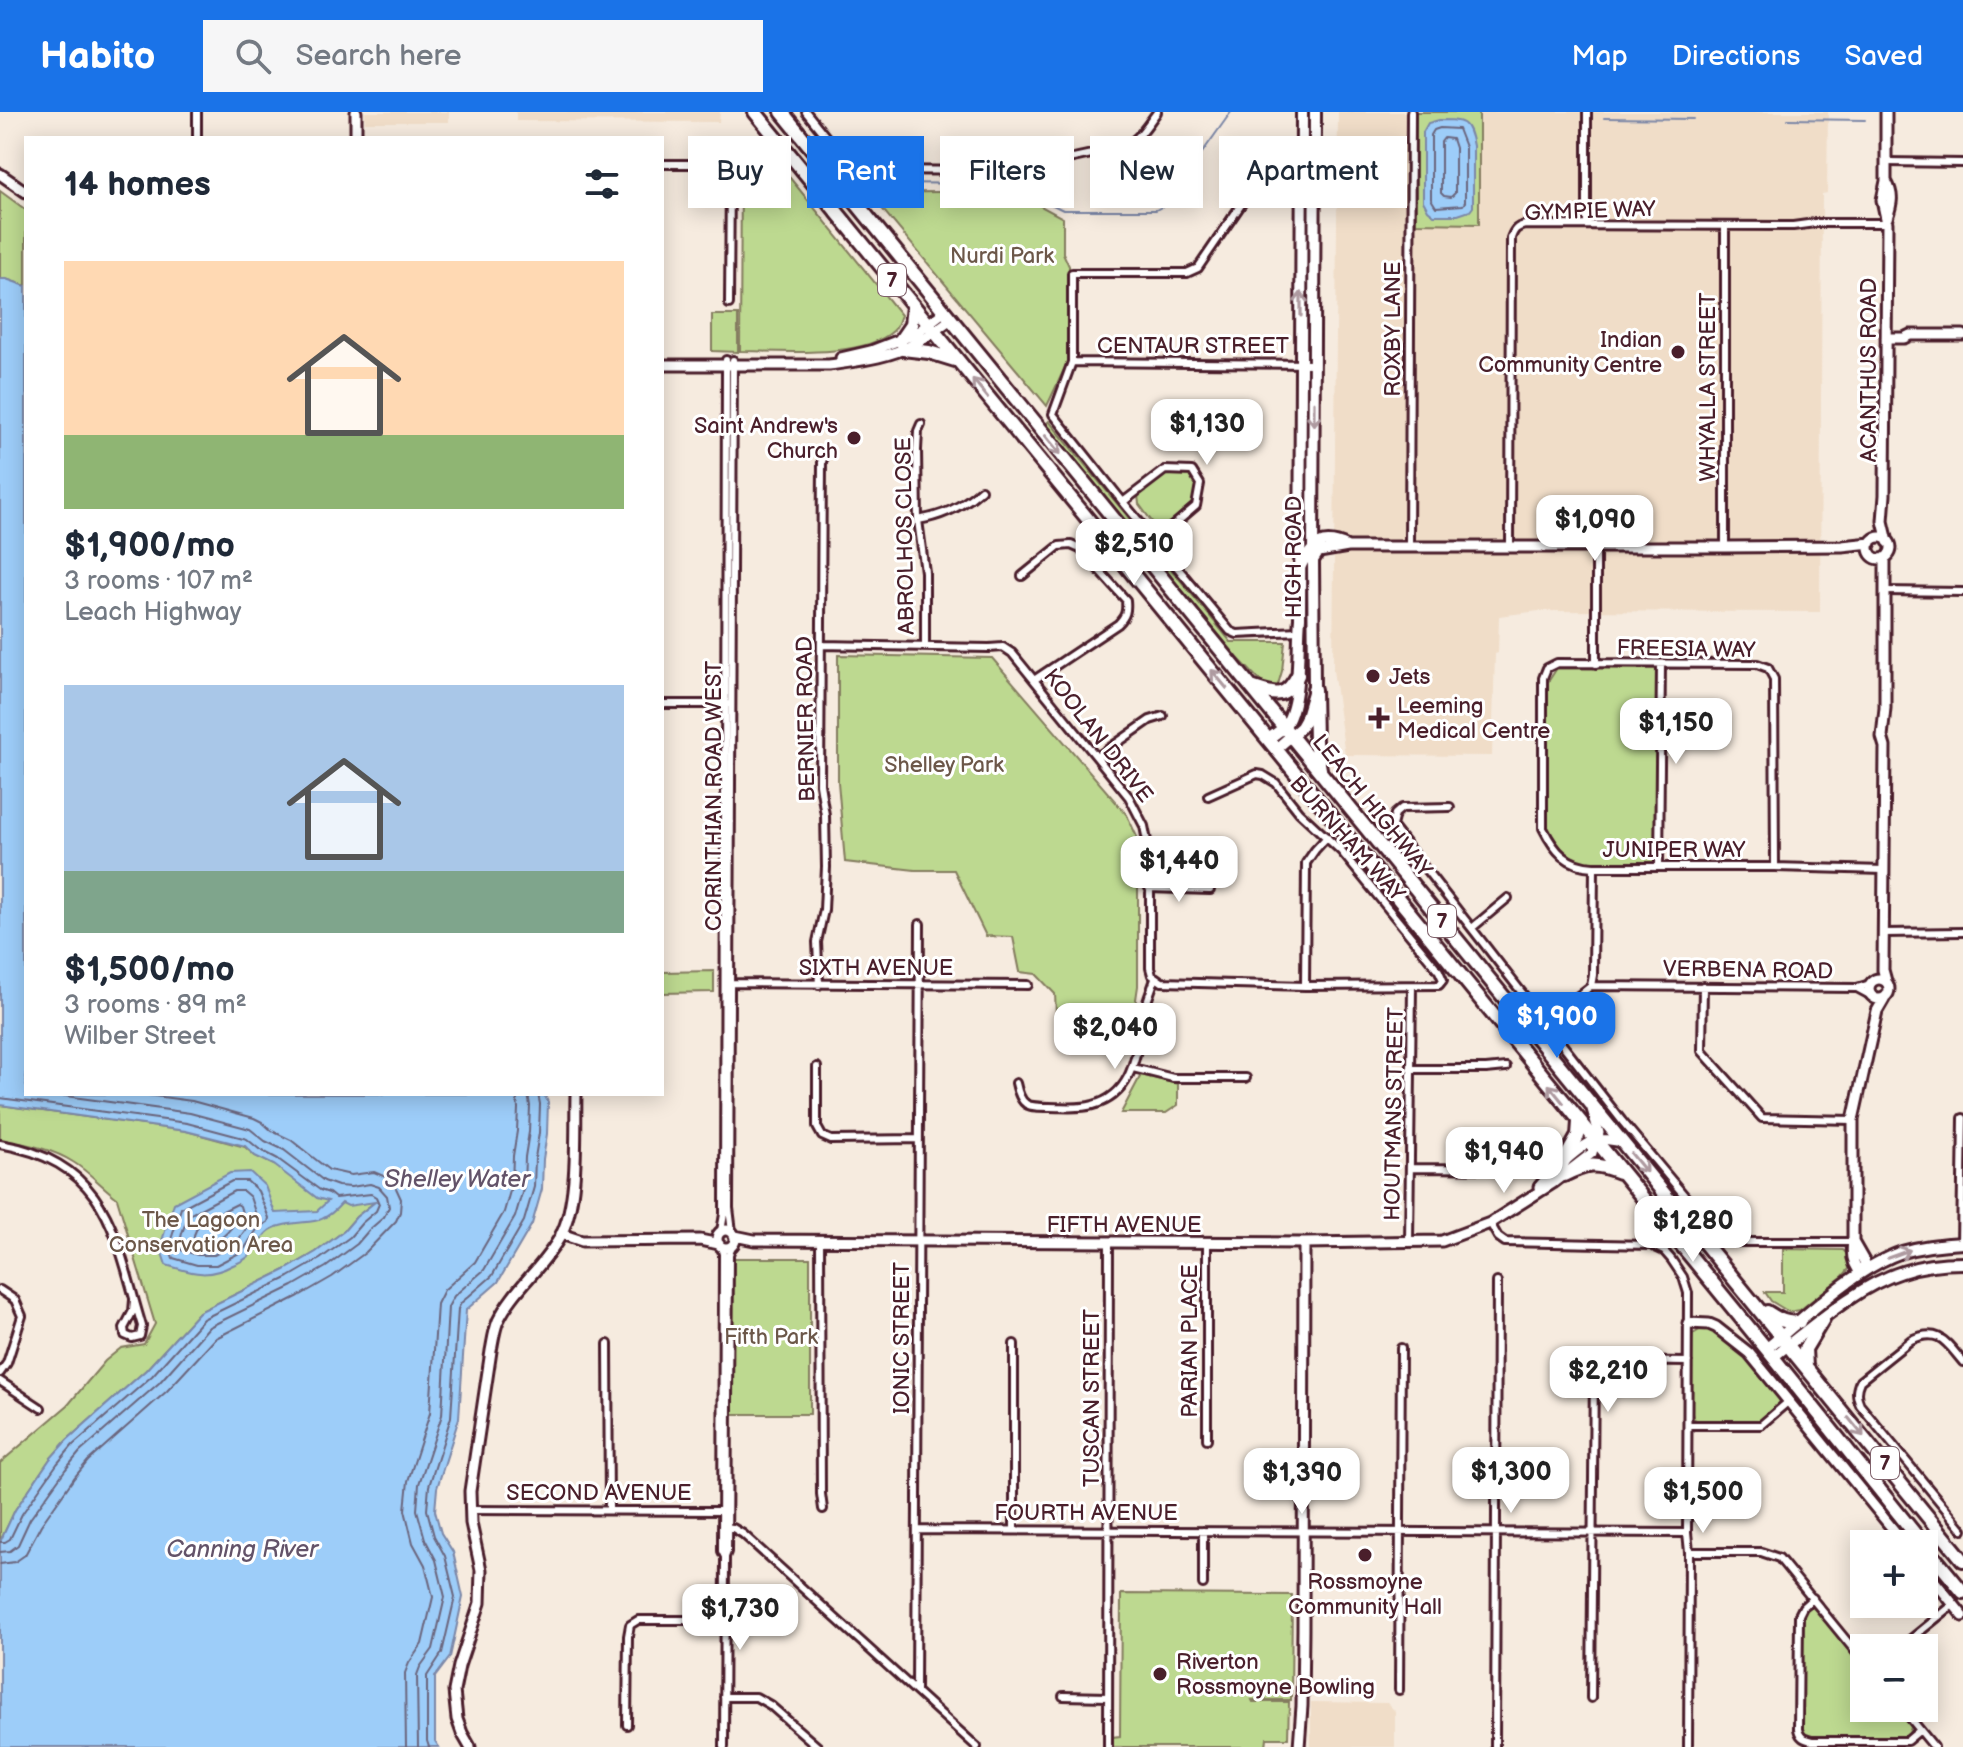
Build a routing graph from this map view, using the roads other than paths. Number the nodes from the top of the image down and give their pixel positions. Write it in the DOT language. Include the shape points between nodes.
graph roads {
  1 [pos="197,112"];
  2 [pos="356,112"];
  3 [pos="755,112"];
  4 [pos="782,112"];
  5 [pos="806,112"];
  6 [pos="1157,112"];
  7 [pos="1302,112"];
  8 [pos="1315,112"];
  9 [pos="1411,112"];
  10 [pos="1587,112"];
  11 [pos="1886,112"];
  12 [pos="197,136"];
  13 [pos="356,136"];
  14 [pos="1302,136"];
  15 [pos="1886,162"];
  16 [pos="1963,163"];
  17 [pos="664,164"];
  18 [pos="0,174"];
  19 [pos="24,191"];
  20 [pos="1239,208"];
  21 [pos="1301,208"];
  22 [pos="1887,221"];
  23 [pos="1587,225"];
  24 [pos="1725,226"];
  25 [pos="729,304"];
  26 [pos="913,306"];
  27 [pos="948,315"];
  28 [pos="931,328"];
  29 [pos="1886,335"];
  30 [pos="1963,335"];
  31 [pos="902,345"];
  32 [pos="958,361"];
  33 [pos="664,362"];
  34 [pos="1072,362"];
  35 [pos="730,363"];
  36 [pos="1301,363"];
  37 [pos="1314,364"];
  38 [pos="921,424"];
  39 [pos="827,452"];
  40 [pos="981,490"];
  41 [pos="1123,502"];
  42 [pos="918,520"];
  43 [pos="1883,521"];
  44 [pos="1155,541"];
  45 [pos="1888,542"];
  46 [pos="1319,544"];
  47 [pos="1510,546"];
  48 [pos="1348,547"];
  49 [pos="1409,547"];
  50 [pos="1596,547"];
  51 [pos="1725,547"];
  52 [pos="1876,550"];
  53 [pos="1313,561"];
  54 [pos="1300,569"];
  55 [pos="1022,576"];
  56 [pos="1884,587"];
  57 [pos="1963,592"];
  58 [pos="1299,631"];
  59 [pos="821,645"];
  60 [pos="925,647"];
  61 [pos="1596,664"];
  62 [pos="1661,665"];
  63 [pos="1547,668"];
  64 [pos="1298,675"];
  65 [pos="1034,680"];
  66 [pos="1251,687"];
  67 [pos="1314,689"];
  68 [pos="664,704"];
  69 [pos="728,704"];
  70 [pos="1163,716"];
  71 [pos="1288,732"];
  72 [pos="1272,744"];
  73 [pos="1097,757"];
  74 [pos="1320,772"];
  75 [pos="1208,796"];
  76 [pos="1450,807"];
  77 [pos="1327,837"];
  78 [pos="1594,867"];
  79 [pos="1659,867"];
  80 [pos="1775,867"];
  81 [pos="1885,870"];
  82 [pos="1149,888"];
  83 [pos="1210,890"];
  84 [pos="1508,898"];
  85 [pos="920,924"];
  86 [pos="1472,928"];
  87 [pos="1963,932"];
  88 [pos="1884,933"];
  89 [pos="1155,979"];
  90 [pos="727,983"];
  91 [pos="819,985"];
  92 [pos="919,985"];
  93 [pos="1028,985"];
  94 [pos="1305,986"];
  95 [pos="1412,986"];
  96 [pos="1591,986"];
  97 [pos="1703,986"];
  98 [pos="1878,987"];
  99 [pos="1546,1021"];
  100 [pos="817,1067"];
  101 [pos="1506,1067"];
  102 [pos="1133,1068"];
  103 [pos="1410,1069"];
  104 [pos="1246,1078"];
  105 [pos="1016,1083"];
  106 [pos="576,1096"];
  107 [pos="1590,1102"];
  108 [pos="1963,1118"];
  109 [pos="1853,1120"];
  110 [pos="1579,1122"];
  111 [pos="919,1139"];
  112 [pos="1595,1140"];
  113 [pos="1623,1142"];
  114 [pos="0,1144"];
  115 [pos="1410,1168"];
  116 [pos="1528,1169"];
  117 [pos="1562,1170"];
  118 [pos="1622,1173"];
  119 [pos="1490,1223"];
  120 [pos="561,1234"];
  121 [pos="727,1239"];
  122 [pos="820,1240"];
  123 [pos="919,1240"];
  124 [pos="1109,1241"];
  125 [pos="1207,1242"];
  126 [pos="1409,1242"];
  127 [pos="1853,1242"];
  128 [pos="1304,1243"];
  129 [pos="1962,1243"];
  130 [pos="1963,1263"];
  131 [pos="1861,1273"];
  132 [pos="1883,1279"];
  133 [pos="1497,1282"];
  134 [pos="0,1290"];
  135 [pos="1855,1295"];
  136 [pos="134,1300"];
  137 [pos="1755,1303"];
  138 [pos="1823,1319"];
  139 [pos="1799,1322"];
  140 [pos="1688,1323"];
  141 [pos="1785,1341"];
  142 [pos="608,1344"];
  143 [pos="1014,1344"];
  144 [pos="1401,1348"];
  145 [pos="1770,1353"];
  146 [pos="1688,1362"];
  147 [pos="1963,1362"];
  148 [pos="1806,1367"];
  149 [pos="0,1373"];
  150 [pos="0,1381"];
  151 [pos="1789,1401"];
  152 [pos="41,1408"];
  153 [pos="1688,1425"];
  154 [pos="1207,1439"];
  155 [pos="823,1509"];
  156 [pos="470,1510"];
  157 [pos="609,1510"];
  158 [pos="724,1511"];
  159 [pos="725,1527"];
  160 [pos="918,1530"];
  161 [pos="1014,1530"];
  162 [pos="1109,1530"];
  163 [pos="1894,1530"];
  164 [pos="1913,1530"];
  165 [pos="1963,1530"];
  166 [pos="1203,1531"];
  167 [pos="1303,1531"];
  168 [pos="1400,1532"];
  169 [pos="1495,1532"];
  170 [pos="1592,1532"];
  171 [pos="1687,1533"];
  172 [pos="1689,1552"];
  173 [pos="1963,1560"];
  174 [pos="1938,1561"];
  175 [pos="1203,1584"];
  176 [pos="1938,1585"];
  177 [pos="1963,1592"];
  178 [pos="1813,1598"];
  179 [pos="1954,1604"];
  180 [pos="1963,1616"];
  181 [pos="725,1620"];
  182 [pos="1917,1634"];
  183 [pos="1850,1644"];
  184 [pos="1399,1690"];
  185 [pos="916,1691"];
  186 [pos="1063,1696"];
  187 [pos="724,1697"];
  188 [pos="1108,1697"];
  189 [pos="1591,1698"];
  190 [pos="1913,1722"];
  191 [pos="627,1725"];
  192 [pos="1920,1730"];
  193 [pos="470,1747"];
  194 [pos="724,1747"];
  195 [pos="818,1747"];
  196 [pos="977,1747"];
  197 [pos="1108,1747"];
  198 [pos="1302,1747"];
  199 [pos="1495,1747"];
  200 [pos="1688,1747"];
  201 [pos="1934,1747"];
  1 -- 12 [label="street"];
  2 -- 13 [label="street"];
  3 -- 26 [label="highway, LEACH HIGHWAY / 7"];
  4 -- 27 [label="highway, LEACH HIGHWAY / 7"];
  5 -- 6 [label="street" via="855,168 1011,171 1124,147 1140,136"];
  7 -- 14 [label="main road, HIGH ROAD"];
  8 -- 37 [label="main road, HIGH ROAD"];
  9 -- 49 [label="street, ROXBY LANE"];
  10 -- 23 [label="street"];
  11 -- 15 [label="street, ACANTHUS ROAD"];
  15 -- 16 [label="street"];
  15 -- 22 [label="street, ACANTHUS ROAD" via="1893,196"];
  17 -- 25 [label="street" via="718,164 730,175"];
  18 -- 19 [label="street"];
  20 -- 34 [label="street" via="1193,271 1072,273"];
  36 -- 21 [label="main road, HIGH ROAD, one-way"];
  22 -- 24 [label="street, GYMPIE WAY"];
  22 -- 29 [label="street, ACANTHUS ROAD"];
  23 -- 24 [label="street, GYMPIE WAY"];
  23 -- 47 [label="street, GYMPIE WAY" via="1525,225 1511,238"];
  24 -- 51 [label="street, WHYALLA STREET"];
  26 -- 28 [label="highway, LEACH HIGHWAY / 7"];
  26 -- 31 [label="highway"];
  27 -- 28 [label="street"];
  27 -- 66 [label="highway, LEACH HIGHWAY / 7, one-way"];
  28 -- 31 [label="street" via="913,345"];
  28 -- 32 [label="highway, LEACH HIGHWAY / 7"];
  29 -- 30 [label="street"];
  29 -- 43 [label="street, ACANTHUS ROAD"];
  31 -- 32 [label="highway"];
  31 -- 35 [label="street" via="839,358"];
  72 -- 32 [label="highway, LEACH HIGHWAY / 7, one-way"];
  33 -- 35 [label="street"];
  34 -- 36 [label="street, CENTAUR STREET"];
  34 -- 41 [label="street" via="1053,414"];
  35 -- 69 [label="street, CORINTHIAN ROAD WEST"];
  36 -- 37 [label="street, CENTAUR STREET"];
  36 -- 54 [label="main road, HIGH ROAD"];
  37 -- 46 [label="main road, HIGH ROAD, one-way" via="1313,530"];
  38 -- 42 [label="street, ABROLHOS CLOSE"];
  39 -- 59 [label="street, BERNIER ROAD" via="822,461"];
  40 -- 42 [label="street" via="948,512"];
  41 -- 44 [label="street"];
  41 -- 44 [label="street" via="1165,470 1192,471 1200,484 1196,506"];
  42 -- 60 [label="street, ABROLHOS CLOSE" via="925,572"];
  43 -- 45 [label="street, ACANTHUS ROAD"];
  43 -- 52 [label="street, ACANTHUS ROAD"];
  44 -- 58 [label="street" via="1233,633"];
  45 -- 52 [label="street" via="1881,538"];
  45 -- 52 [label="street, ACANTHUS ROAD" via="1890,551"];
  46 -- 48 [label="street"];
  46 -- 53 [label="main road, HIGH ROAD"];
  46 -- 54 [label="street"];
  47 -- 49 [label="street"];
  47 -- 50 [label="street"];
  48 -- 49 [label="street"];
  48 -- 53 [label="street" via="1319,552"];
  50 -- 51 [label="street"];
  50 -- 61 [label="street"];
  51 -- 52 [label="street"];
  52 -- 56 [label="street, ACANTHUS ROAD"];
  53 -- 67 [label="main road, HIGH ROAD"];
  54 -- 58 [label="main road, HIGH ROAD"];
  55 -- 65 [label="street" via="1059,546 1071,545 1126,600 1127,608 1118,624"];
  56 -- 57 [label="street"];
  56 -- 81 [label="street, ACANTHUS ROAD" via="1889,723"];
  58 -- 64 [label="main road, HIGH ROAD"];
  59 -- 60 [label="street, KOOLAN DRIVE"];
  59 -- 91 [label="street, BERNIER ROAD" via="820,784 826,867 817,942"];
  60 -- 65 [label="street, KOOLAN DRIVE" via="1003,647"];
  61 -- 62 [label="street, FREESIA WAY"];
  61 -- 63 [label="street, FREESIA WAY" via="1557,663"];
  62 -- 79 [label="street"];
  62 -- 80 [label="street, FREESIA WAY" via="1757,664 1772,672"];
  63 -- 78 [label="street, JUNIPER WAY" via="1543,828 1566,860"];
  64 -- 66 [label="highway" via="1292,687 1279,693"];
  64 -- 71 [label="main road, HIGH ROAD"];
  65 -- 73 [label="street, KOOLAN DRIVE"];
  66 -- 71 [label="highway, LEACH HIGHWAY / 7"];
  67 -- 71 [label="main road, HIGH ROAD" via="1305,720"];
  67 -- 74 [label="highway"];
  68 -- 69 [label="street"];
  69 -- 90 [label="street, CORINTHIAN ROAD WEST"];
  70 -- 73 [label="street"];
  71 -- 72 [label="main road, HIGH ROAD"];
  71 -- 74 [label="highway, LEACH HIGHWAY / 7"];
  110 -- 72 [label="highway, LEACH HIGHWAY / 7, one-way"];
  73 -- 82 [label="street, KOOLAN DRIVE" via="1144,826"];
  74 -- 107 [label="highway, LEACH HIGHWAY / 7"];
  75 -- 77 [label="street, BURNHAM WAY" via="1263,775"];
  76 -- 86 [label="street" via="1402,808 1392,826"];
  77 -- 94 [label="street" via="1306,863"];
  77 -- 95 [label="street, BURNHAM WAY" via="1443,980 1439,985"];
  78 -- 79 [label="street, JUNIPER WAY"];
  78 -- 96 [label="street"];
  79 -- 80 [label="street, JUNIPER WAY"];
  80 -- 81 [label="street, JUNIPER WAY"];
  81 -- 88 [label="street, ACANTHUS ROAD"];
  82 -- 83 [label="street"];
  82 -- 89 [label="street, KOOLAN DRIVE" via="1150,968"];
  84 -- 86 [label="street"];
  85 -- 92 [label="street, IONIC STREET"];
  86 -- 99 [label="street"];
  87 -- 88 [label="street"];
  88 -- 98 [label="street, ACANTHUS ROAD"];
  89 -- 94 [label="street" via="1171,984"];
  89 -- 102 [label="street"];
  90 -- 91 [label="street, SIXTH AVENUE"];
  90 -- 121 [label="street, CORINTHIAN ROAD WEST"];
  91 -- 92 [label="street, SIXTH AVENUE"];
  92 -- 93 [label="street, SIXTH AVENUE"];
  92 -- 111 [label="street, IONIC STREET"];
  94 -- 95 [label="street"];
  95 -- 103 [label="street, HOUTMANS STREET"];
  96 -- 97 [label="street, VERBENA ROAD"];
  96 -- 99 [label="street"];
  97 -- 98 [label="street, VERBENA ROAD"];
  97 -- 109 [label="street" via="1702,1051 1762,1118"];
  98 -- 109 [label="street, ACANTHUS ROAD"];
  99 -- 127 [label="street" via="1724,1241"];
  100 -- 111 [label="street" via="817,1127 822,1136"];
  101 -- 103 [label="street"];
  102 -- 104 [label="street" via="1173,1078"];
  102 -- 105 [label="street" via="1110,1098 1082,1107 1025,1105"];
  103 -- 115 [label="street, HOUTMANS STREET"];
  106 -- 120 [label="street" via="573,1184"];
  107 -- 112 [label="street" via="1599,1133"];
  107 -- 113 [label="highway, LEACH HIGHWAY / 7"];
  108 -- 129 [label="street"];
  109 -- 127 [label="street, ACANTHUS ROAD"];
  110 -- 112 [label="highway, LEACH HIGHWAY / 7"];
  110 -- 117 [label="highway"];
  111 -- 123 [label="street, IONIC STREET"];
  112 -- 113 [label="street"];
  112 -- 117 [label="street, FIFTH AVENUE"];
  112 -- 118 [label="highway, LEACH HIGHWAY / 7"];
  113 -- 137 [label="highway, LEACH HIGHWAY / 7, one-way"];
  114 -- 136 [label="street" via="57,1164 92,1192 109,1218"];
  115 -- 116 [label="street"];
  115 -- 126 [label="street, HOUTMANS STREET"];
  117 -- 118 [label="highway" via="1586,1165"];
  117 -- 119 [label="street, FIFTH AVENUE"];
  118 -- 145 [label="highway, LEACH HIGHWAY / 7"];
  119 -- 126 [label="street, FIFTH AVENUE" via="1442,1241"];
  119 -- 140 [label="street" via="1505,1242 1657,1247 1683,1277"];
  120 -- 121 [label="street" via="582,1241"];
  120 -- 156 [label="street" via="494,1332"];
  121 -- 122 [label="street, FIFTH AVENUE"];
  121 -- 158 [label="street, CORINTHIAN ROAD WEST"];
  122 -- 123 [label="street, FIFTH AVENUE"];
  122 -- 155 [label="street"];
  123 -- 124 [label="street, FIFTH AVENUE"];
  123 -- 160 [label="street, IONIC STREET"];
  124 -- 125 [label="street, FIFTH AVENUE"];
  124 -- 162 [label="street, TUSCAN STREET"];
  125 -- 128 [label="street, FIFTH AVENUE"];
  125 -- 154 [label="street, PARIAN PLACE"];
  126 -- 128 [label="street, FIFTH AVENUE"];
  127 -- 131 [label="street, ACANTHUS ROAD" via="1865,1263"];
  128 -- 167 [label="street"];
  131 -- 129 [label="main road, one-way" via="1914,1249"];
  130 -- 132 [label="main road" via="1924,1266"];
  131 -- 132 [label="main road"];
  131 -- 135 [label="main road"];
  131 -- 139 [label="main road"];
  132 -- 135 [label="main road"];
  133 -- 169 [label="street"];
  134 -- 149 [label="street" via="16,1301 22,1317"];
  135 -- 138 [label="main road"];
  136 -- 136 [label="street" via="143,1330 132,1338 124,1328"];
  137 -- 139 [label="highway" via="1780,1321"];
  137 -- 141 [label="highway, LEACH HIGHWAY / 7"];
  138 -- 141 [label="main road"];
  138 -- 148 [label="highway" via="1805,1349"];
  139 -- 141 [label="main road"];
  140 -- 146 [label="street"];
  140 -- 151 [label="street" via="1716,1327 1749,1353"];
  141 -- 145 [label="main road"];
  141 -- 148 [label="highway, LEACH HIGHWAY / 7"];
  142 -- 157 [label="street"];
  143 -- 161 [label="street"];
  144 -- 168 [label="street"];
  145 -- 164 [label="highway, LEACH HIGHWAY / 7"];
  146 -- 153 [label="street"];
  146 -- 170 [label="street" via="1602,1361 1594,1369"];
  147 -- 165 [label="street" via="1945,1340 1921,1336 1860,1381 1857,1399"];
  148 -- 173 [label="highway, LEACH HIGHWAY / 7, one-way"];
  150 -- 152 [label="street"];
  151 -- 153 [label="street" via="1761,1425"];
  151 -- 163 [label="street"];
  153 -- 171 [label="street"];
  156 -- 157 [label="street, SECOND AVENUE"];
  156 -- 193 [label="street" via="481,1595 454,1691 457,1719"];
  157 -- 158 [label="street, SECOND AVENUE"];
  158 -- 159 [label="street, CORINTHIAN ROAD WEST"];
  159 -- 181 [label="street, CORINTHIAN ROAD WEST"];
  159 -- 185 [label="street" via="743,1534"];
  160 -- 161 [label="street, FOURTH AVENUE"];
  160 -- 185 [label="street, IONIC STREET"];
  161 -- 162 [label="street, FOURTH AVENUE"];
  162 -- 166 [label="street, FOURTH AVENUE"];
  162 -- 188 [label="street, TUSCAN STREET"];
  166 -- 167 [label="street, FOURTH AVENUE"];
  166 -- 175 [label="street"];
  167 -- 168 [label="street, FOURTH AVENUE"];
  167 -- 198 [label="street"];
  168 -- 169 [label="street, FOURTH AVENUE"];
  168 -- 184 [label="street"];
  169 -- 170 [label="street, FOURTH AVENUE"];
  169 -- 199 [label="street"];
  170 -- 171 [label="street, FOURTH AVENUE"];
  170 -- 189 [label="street"];
  171 -- 172 [label="street"];
  172 -- 178 [label="street" via="1770,1554"];
  172 -- 200 [label="street"];
  174 -- 177 [label="highway, LEACH HIGHWAY / 7"];
  176 -- 179 [label="street"];
  178 -- 183 [label="street"];
  178 -- 192 [label="street" via="1799,1615 1800,1735 1812,1741 1907,1741"];
  179 -- 180 [label="street"];
  179 -- 182 [label="street"];
  181 -- 187 [label="street, CORINTHIAN ROAD WEST"];
  181 -- 191 [label="street" via="638,1620 630,1625"];
  185 -- 196 [label="street"];
  186 -- 188 [label="street"];
  187 -- 194 [label="street, CORINTHIAN ROAD WEST"];
  187 -- 195 [label="street" via="756,1697"];
  188 -- 197 [label="street, TUSCAN STREET"];
  190 -- 192 [label="street"];
  192 -- 201 [label="street"];
}
